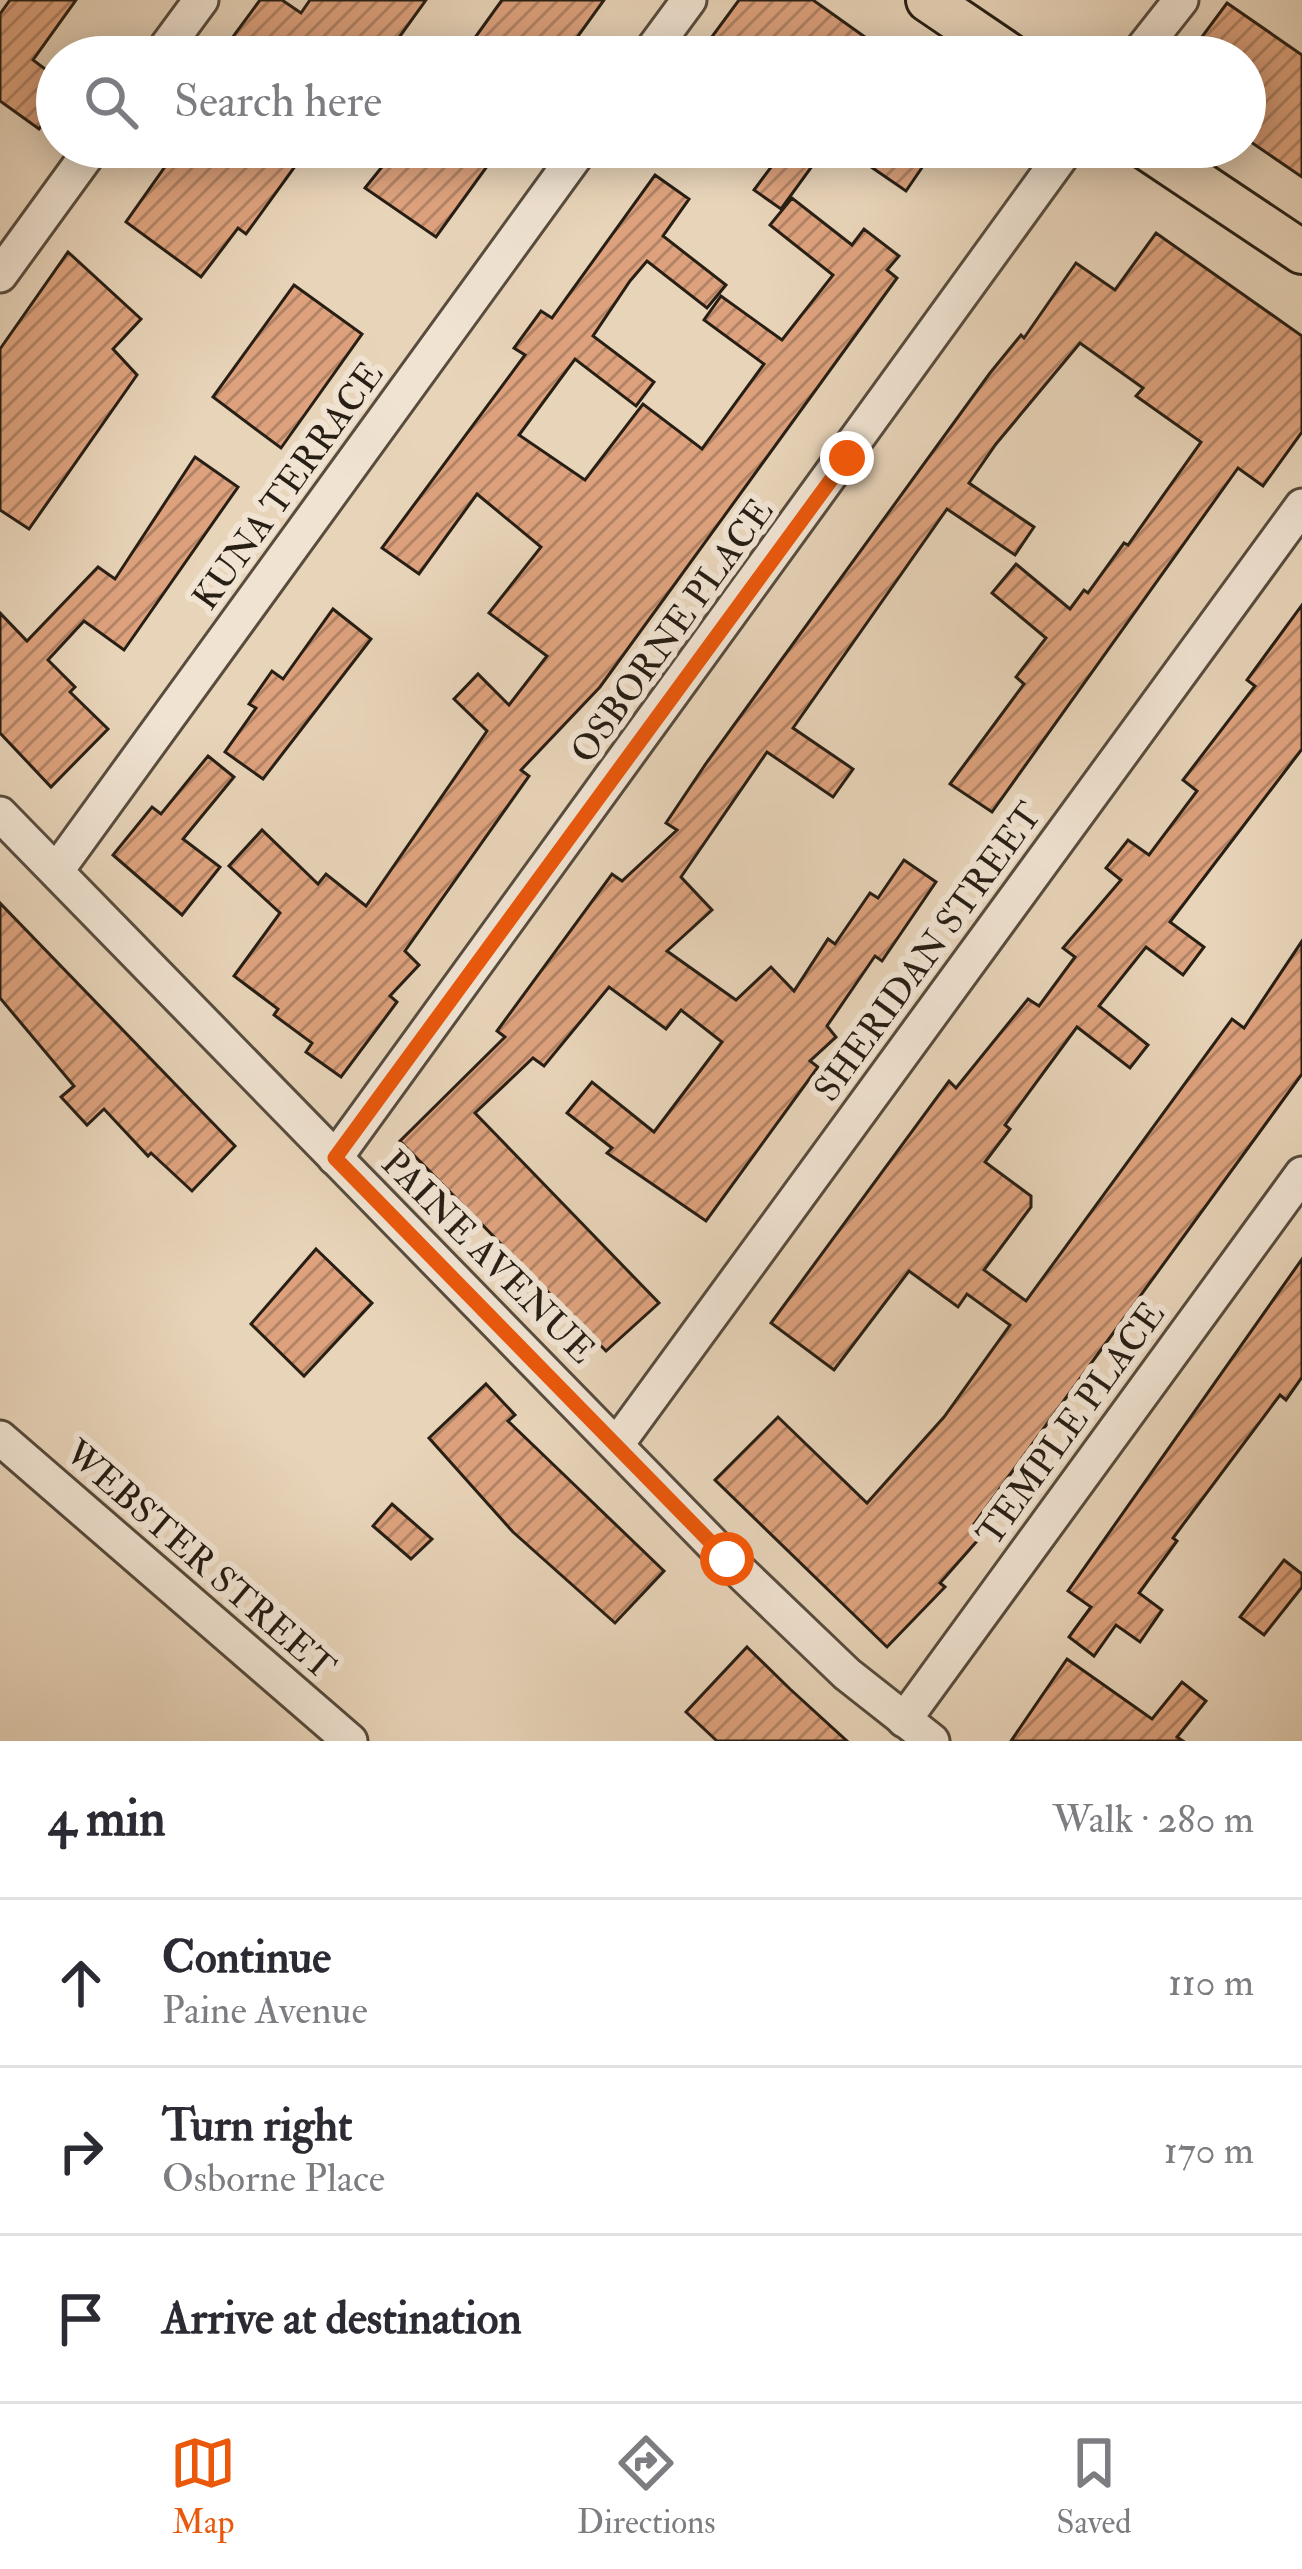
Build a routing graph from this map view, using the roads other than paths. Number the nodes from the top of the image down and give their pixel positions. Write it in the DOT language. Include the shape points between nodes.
graph roads {
  1 [pos="201,0"];
  2 [pos="689,0"];
  3 [pos="928,0"];
  4 [pos="1181,0"];
  5 [pos="174,36"];
  6 [pos="662,36"];
  7 [pos="981,36"];
  8 [pos="1153,36"];
  9 [pos="78,168"];
  10 [pos="567,168"];
  11 [pos="1053,168"];
  12 [pos="1176,168"];
  13 [pos="1302,252"];
  14 [pos="0,275"];
  15 [pos="1302,506"];
  16 [pos="0,814"];
  17 [pos="57,870"];
  18 [pos="335,1158"];
  19 [pos="1302,1174"];
  20 [pos="0,1438"];
  21 [pos="616,1444"];
  22 [pos="904,1720"];
  23 [pos="350,1741"];
  24 [pos="932,1741"];
  1 -- 5 [label="street"];
  2 -- 6 [label="street"];
  3 -- 7 [label="main road"];
  4 -- 8 [label="street"];
  9 -- 14 [label="street"];
  10 -- 17 [label="street, KUNA TERRACE"];
  11 -- 18 [label="street, OSBORNE PLACE"];
  12 -- 13 [label="main road"];
  15 -- 21 [label="street, SHERIDAN STREET"];
  16 -- 17 [label="street, PAINE AVENUE"];
  17 -- 18 [label="street, PAINE AVENUE"];
  18 -- 21 [label="street, PAINE AVENUE"];
  19 -- 22 [label="street, TEMPLE PLACE"];
  20 -- 23 [label="street, WEBSTER STREET"];
  21 -- 22 [label="street, PAINE AVENUE" via="847,1674"];
  22 -- 24 [label="street, PAINE AVENUE"];
}
